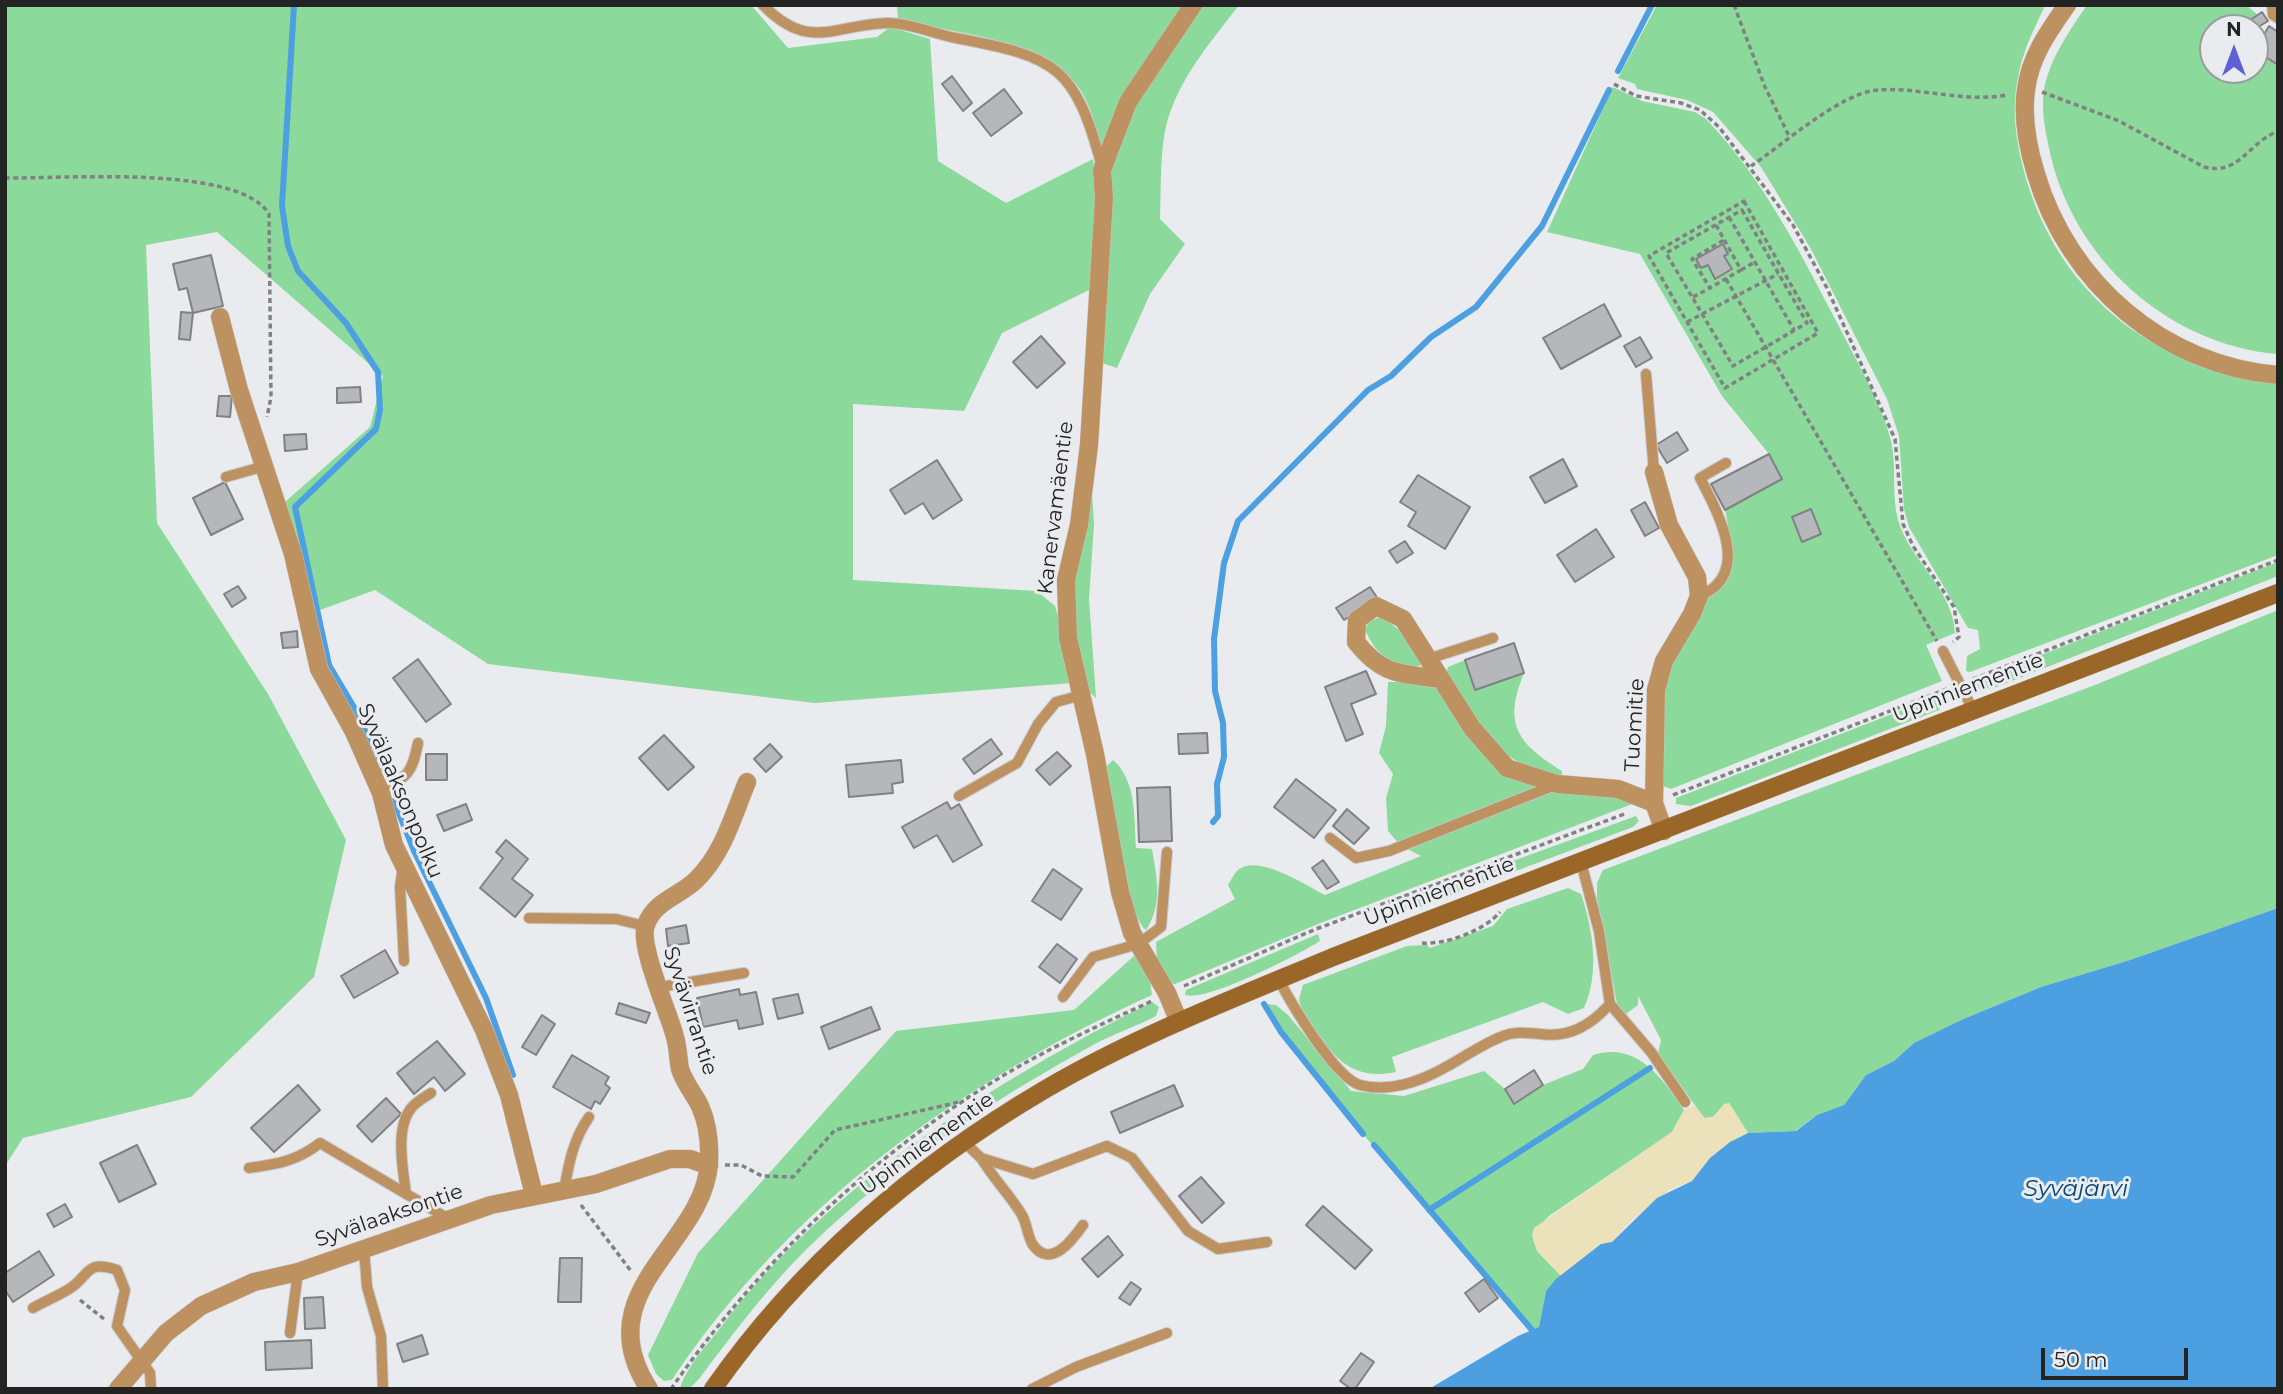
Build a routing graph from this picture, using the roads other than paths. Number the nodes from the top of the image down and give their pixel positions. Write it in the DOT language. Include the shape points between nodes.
graph roads {
  1 [pos="763,5"];
  2 [pos="1194,5"];
  3 [pos="2067,5"];
  4 [pos="2272,5"];
  5 [pos="2278,18"];
  6 [pos="1102,170"];
  7 [pos="220,317"];
  8 [pos="1646,374"];
  9 [pos="2278,374"];
  10 [pos="1726,463"];
  11 [pos="265,466"];
  12 [pos="1654,472"];
  13 [pos="226,477"];
  14 [pos="2278,593"];
  15 [pos="1699,596"];
  16 [pos="1493,638"];
  17 [pos="1943,651"];
  18 [pos="1428,659"];
  19 [pos="1440,679"];
  20 [pos="1082,695"];
  21 [pos="1973,710"];
  22 [pos="418,743"];
  23 [pos="747,782"];
  24 [pos="1557,784"];
  25 [pos="380,789"];
  26 [pos="959,796"];
  27 [pos="1654,803"];
  28 [pos="1664,831"];
  29 [pos="1330,838"];
  30 [pos="1167,852"];
  31 [pos="1581,862"];
  32 [pos="403,863"];
  33 [pos="528,918"];
  34 [pos="645,926"];
  35 [pos="1138,944"];
  36 [pos="404,961"];
  37 [pos="744,973"];
  38 [pos="1279,980"];
  39 [pos="660,987"];
  40 [pos="1063,997"];
  41 [pos="1611,1004"];
  42 [pos="1179,1022"];
  43 [pos="431,1093"];
  44 [pos="1685,1102"];
  45 [pos="589,1117"];
  46 [pos="964,1142"];
  47 [pos="981,1158"];
  48 [pos="709,1166"];
  49 [pos="249,1168"];
  50 [pos="564,1190"];
  51 [pos="406,1194"];
  52 [pos="534,1195"];
  53 [pos="447,1218"];
  54 [pos="1083,1224"];
  55 [pos="1267,1242"];
  56 [pos="364,1249"];
  57 [pos="298,1272"];
  58 [pos="33,1308"];
  59 [pos="290,1333"];
  60 [pos="1167,1333"];
  61 [pos="142,1360"];
  62 [pos="118,1389"];
  63 [pos="151,1389"];
  64 [pos="383,1389"];
  65 [pos="649,1389"];
  66 [pos="713,1389"];
  67 [pos="1032,1389"];
  1 -- 6 [label="lane" via="779,19 811,34 888,23 1020,50 1044,61 1077,93"];
  2 -- 6 [label="street, Kanervamäentie" via="1128,102"];
  3 -- 9 [label="street" via="2037,51 2025,121 2046,205 2067,247 2098,286 2132,317 2176,346 2222,366"];
  4 -- 5 [label="lane"];
  6 -- 20 [label="street, Kanervamäentie" via="1088,445 1079,524 1066,580 1068,638"];
  7 -- 11 [label="street, Syvälaaksonpolku"];
  8 -- 12 [label="lane"];
  10 -- 15 [label="lane" via="1700,478 1726,532 1727,557 1714,590"];
  11 -- 13 [label="lane"];
  11 -- 25 [label="street, Syvälaaksonpolku" via="319,669"];
  12 -- 15 [label="street" via="1669,525 1697,577"];
  14 -- 21 [label="main road, Upinniementie"];
  15 -- 27 [label="street, Tuomitie" via="1659,676"];
  16 -- 18 [label="lane"];
  17 -- 21 [label="lane"];
  18 -- 19 [label="street"];
  18 -- 19 [label="street" via="1403,619 1384,607 1368,609 1357,620 1356,642 1372,663"];
  19 -- 24 [label="street" via="1472,728 1507,768"];
  20 -- 26 [label="lane" via="1056,702 1017,763"];
  20 -- 35 [label="street, Kanervamäentie" via="1120,892"];
  21 -- 28 [label="main road, Upinniementie"];
  22 -- 25 [label="lane" via="410,772"];
  23 -- 34 [label="street, Syvävirrantie" via="713,859 695,882 657,908"];
  24 -- 27 [label="street" via="1618,789"];
  24 -- 29 [label="lane" via="1389,851 1356,858"];
  25 -- 32 [label="street, Syvälaaksonpolku"];
  27 -- 28 [label="street, Tuomitie"];
  28 -- 31 [label="main road, Upinniementie"];
  30 -- 35 [label="lane" via="1161,927"];
  31 -- 38 [label="main road, Upinniementie"];
  31 -- 41 [label="lane"];
  32 -- 36 [label="lane"];
  32 -- 52 [label="street, Syvälaaksonpolku" via="484,1030 509,1095"];
  33 -- 34 [label="lane" via="616,919"];
  34 -- 39 [label="street, Syvävirrantie" via="645,944"];
  35 -- 40 [label="lane" via="1093,957"];
  35 -- 42 [label="street, Kanervamäentie"];
  37 -- 39 [label="lane"];
  38 -- 41 [label="lane" via="1324,1051 1357,1085 1388,1088 1419,1080 1504,1035 1524,1031 1552,1036 1577,1031 1593,1023"];
  38 -- 42 [label="main road, Upinniementie"];
  39 -- 48 [label="street, Syvävirrantie" via="681,1071 709,1133"];
  41 -- 44 [label="lane"];
  42 -- 46 [label="main road, Upinniementie" via="1045,1090"];
  43 -- 51 [label="lane" via="411,1108 404,1129"];
  45 -- 50 [label="lane" via="570,1155"];
  46 -- 47 [label="lane"];
  46 -- 66 [label="main road, Upinniementie" via="859,1224 809,1272"];
  47 -- 54 [label="lane" via="1023,1217 1032,1244 1040,1251 1061,1251"];
  47 -- 55 [label="lane" via="1033,1174 1107,1146 1132,1158 1188,1231 1218,1249"];
  48 -- 50 [label="street, Syvälaaksontie" via="690,1158 670,1159"];
  48 -- 65 [label="street, Syvävirrantie" via="701,1197 643,1287 633,1317 631,1337"];
  49 -- 51 [label="lane" via="282,1165 320,1143"];
  50 -- 52 [label="street, Syvälaaksontie"];
  51 -- 53 [label="lane"];
  52 -- 53 [label="street, Syvälaaksontie"];
  53 -- 56 [label="street, Syvälaaksontie"];
  56 -- 57 [label="street, Syvälaaksontie"];
  56 -- 64 [label="lane" via="367,1287 381,1336"];
  57 -- 59 [label="lane"];
  57 -- 61 [label="street, Syvälaaksontie" via="254,1282 201,1306 166,1333"];
  58 -- 61 [label="lane" via="68,1289 85,1271 97,1266 117,1270 125,1290 117,1326"];
  60 -- 67 [label="lane"];
  61 -- 62 [label="street, Syvälaaksontie"];
  61 -- 63 [label="lane" via="150,1373"];
}
